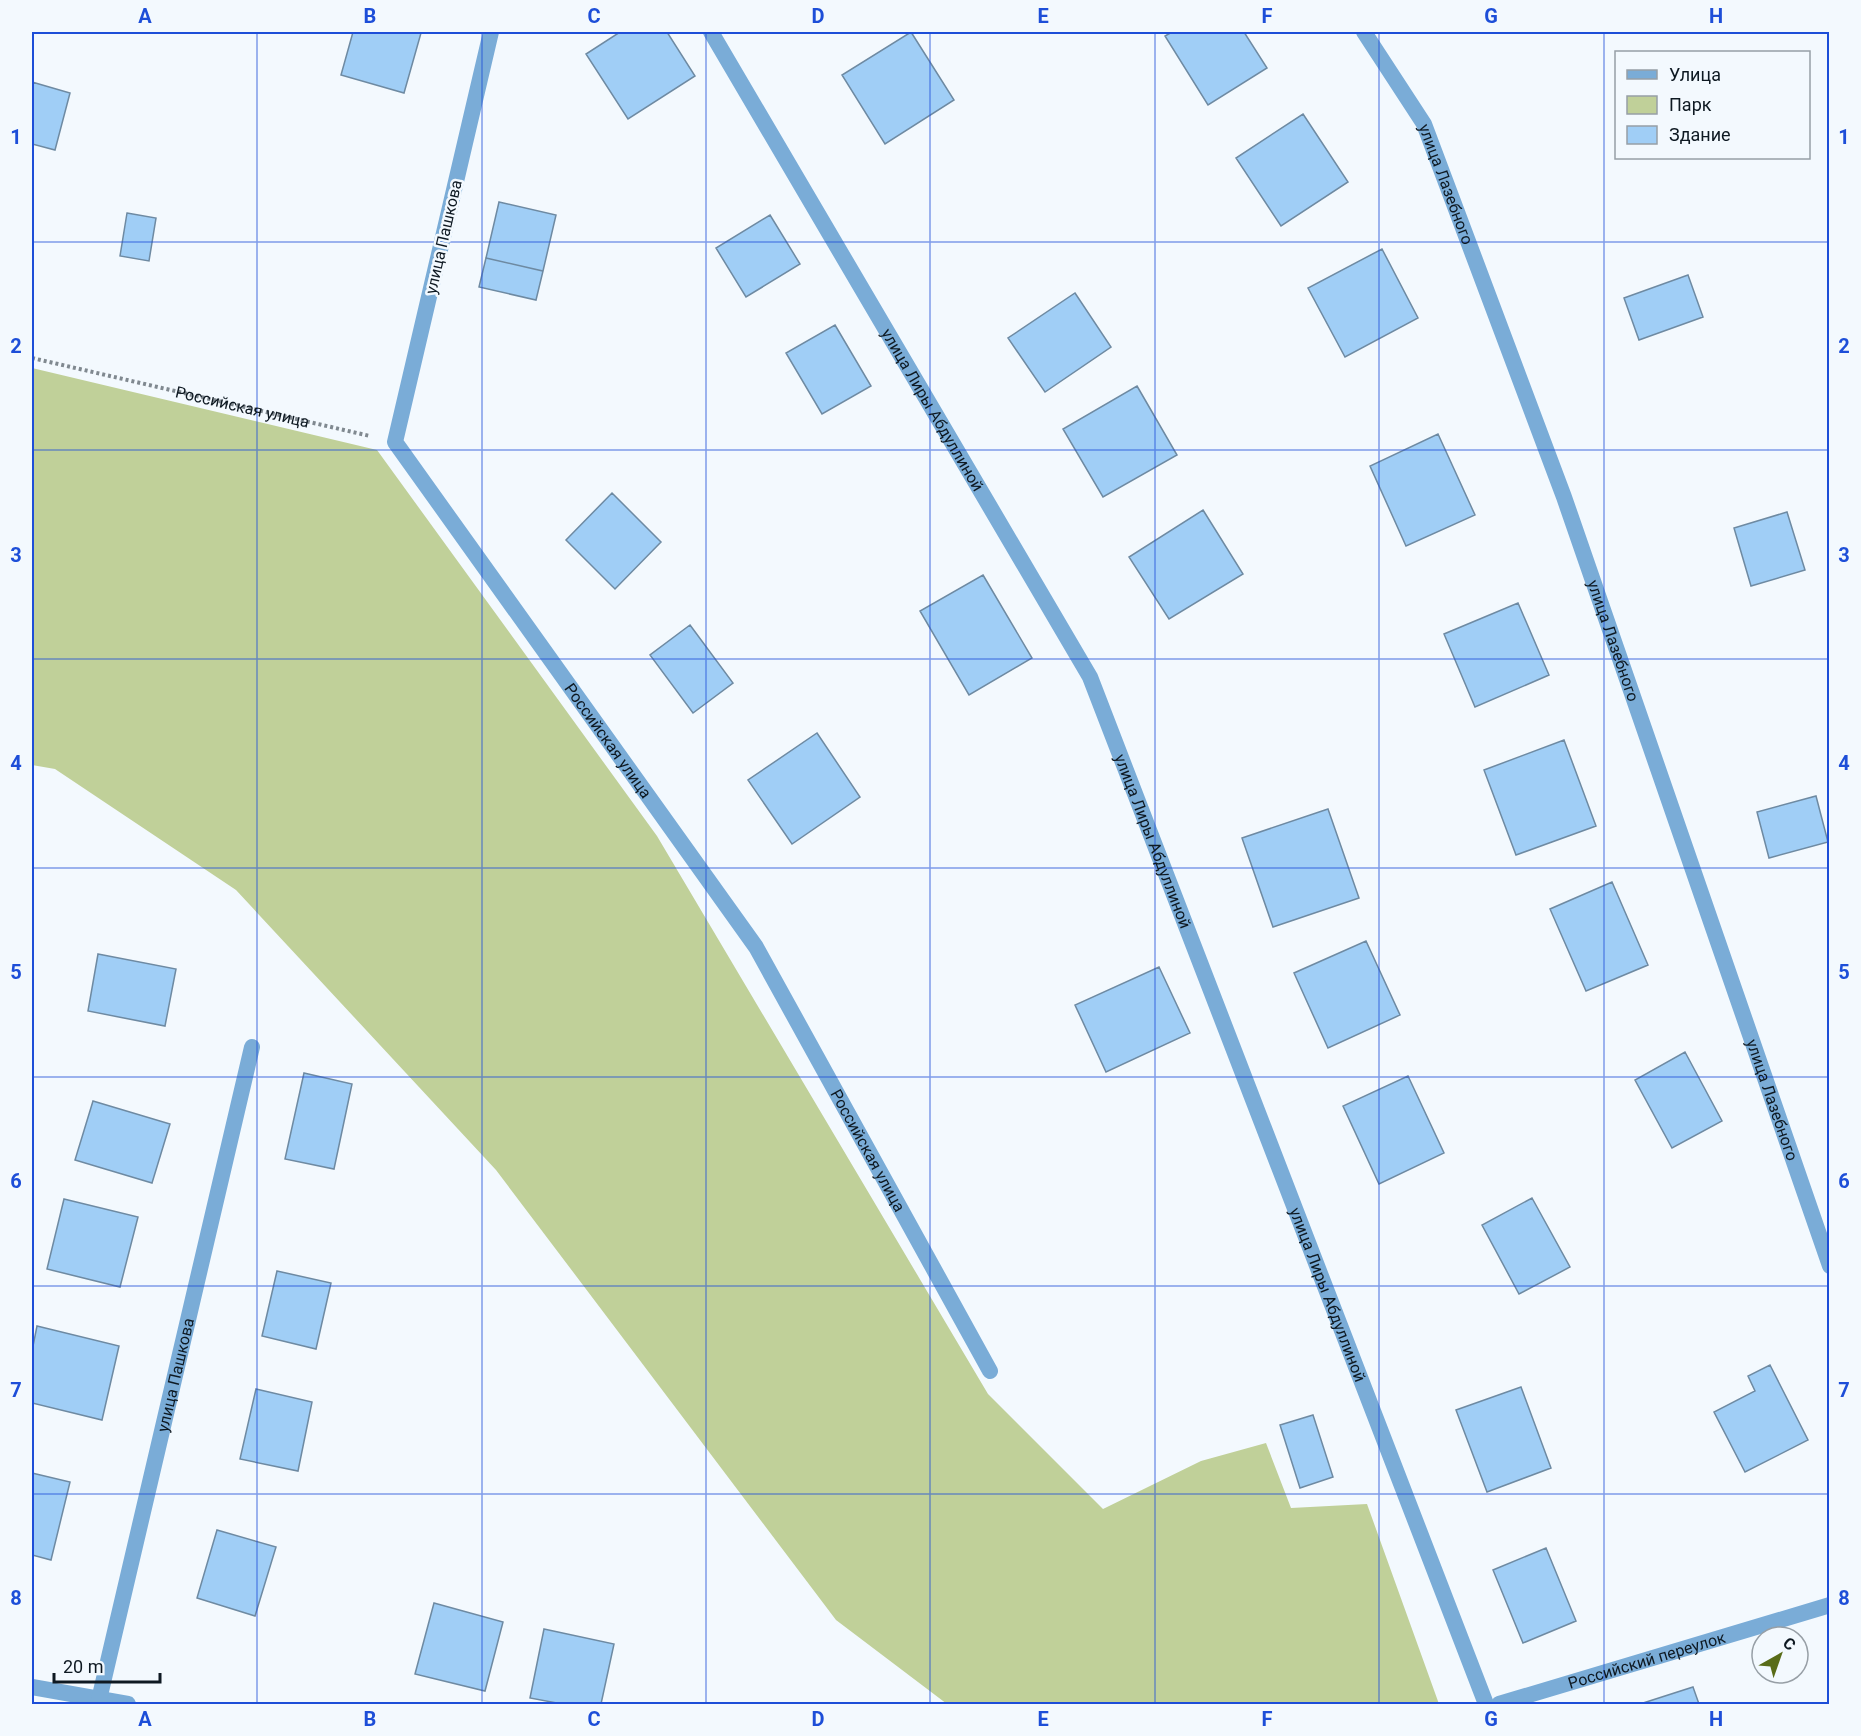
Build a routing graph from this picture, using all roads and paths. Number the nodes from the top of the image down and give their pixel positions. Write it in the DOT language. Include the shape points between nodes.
graph roads {
  1 [pos="491,32"];
  2 [pos="711,32"];
  3 [pos="1364,32"];
  4 [pos="32,358"];
  5 [pos="395,442"];
  6 [pos="252,1047"];
  7 [pos="1830,1266"];
  8 [pos="990,1371"];
  9 [pos="1830,1605"];
  10 [pos="32,1687"];
  11 [pos="99,1702"];
  12 [pos="128,1704"];
  13 [pos="1486,1704"];
  14 [pos="1499,1704"];
  1 -- 5 [label="street, улица Пашкова"];
  2 -- 13 [label="street, улица Лиры Абдуллиной" via="1090,677"];
  3 -- 7 [label="street, улица Лазебного" via="1424,124 1564,497"];
  4 -- 5 [label="path, Российская улица"];
  5 -- 8 [label="street, Российская улица" via="756,947"];
  6 -- 11 [label="street, улица Пашкова"];
  9 -- 14 [label="street, Российский переулок"];
  10 -- 11 [label="street"];
  11 -- 12 [label="street"];
}
